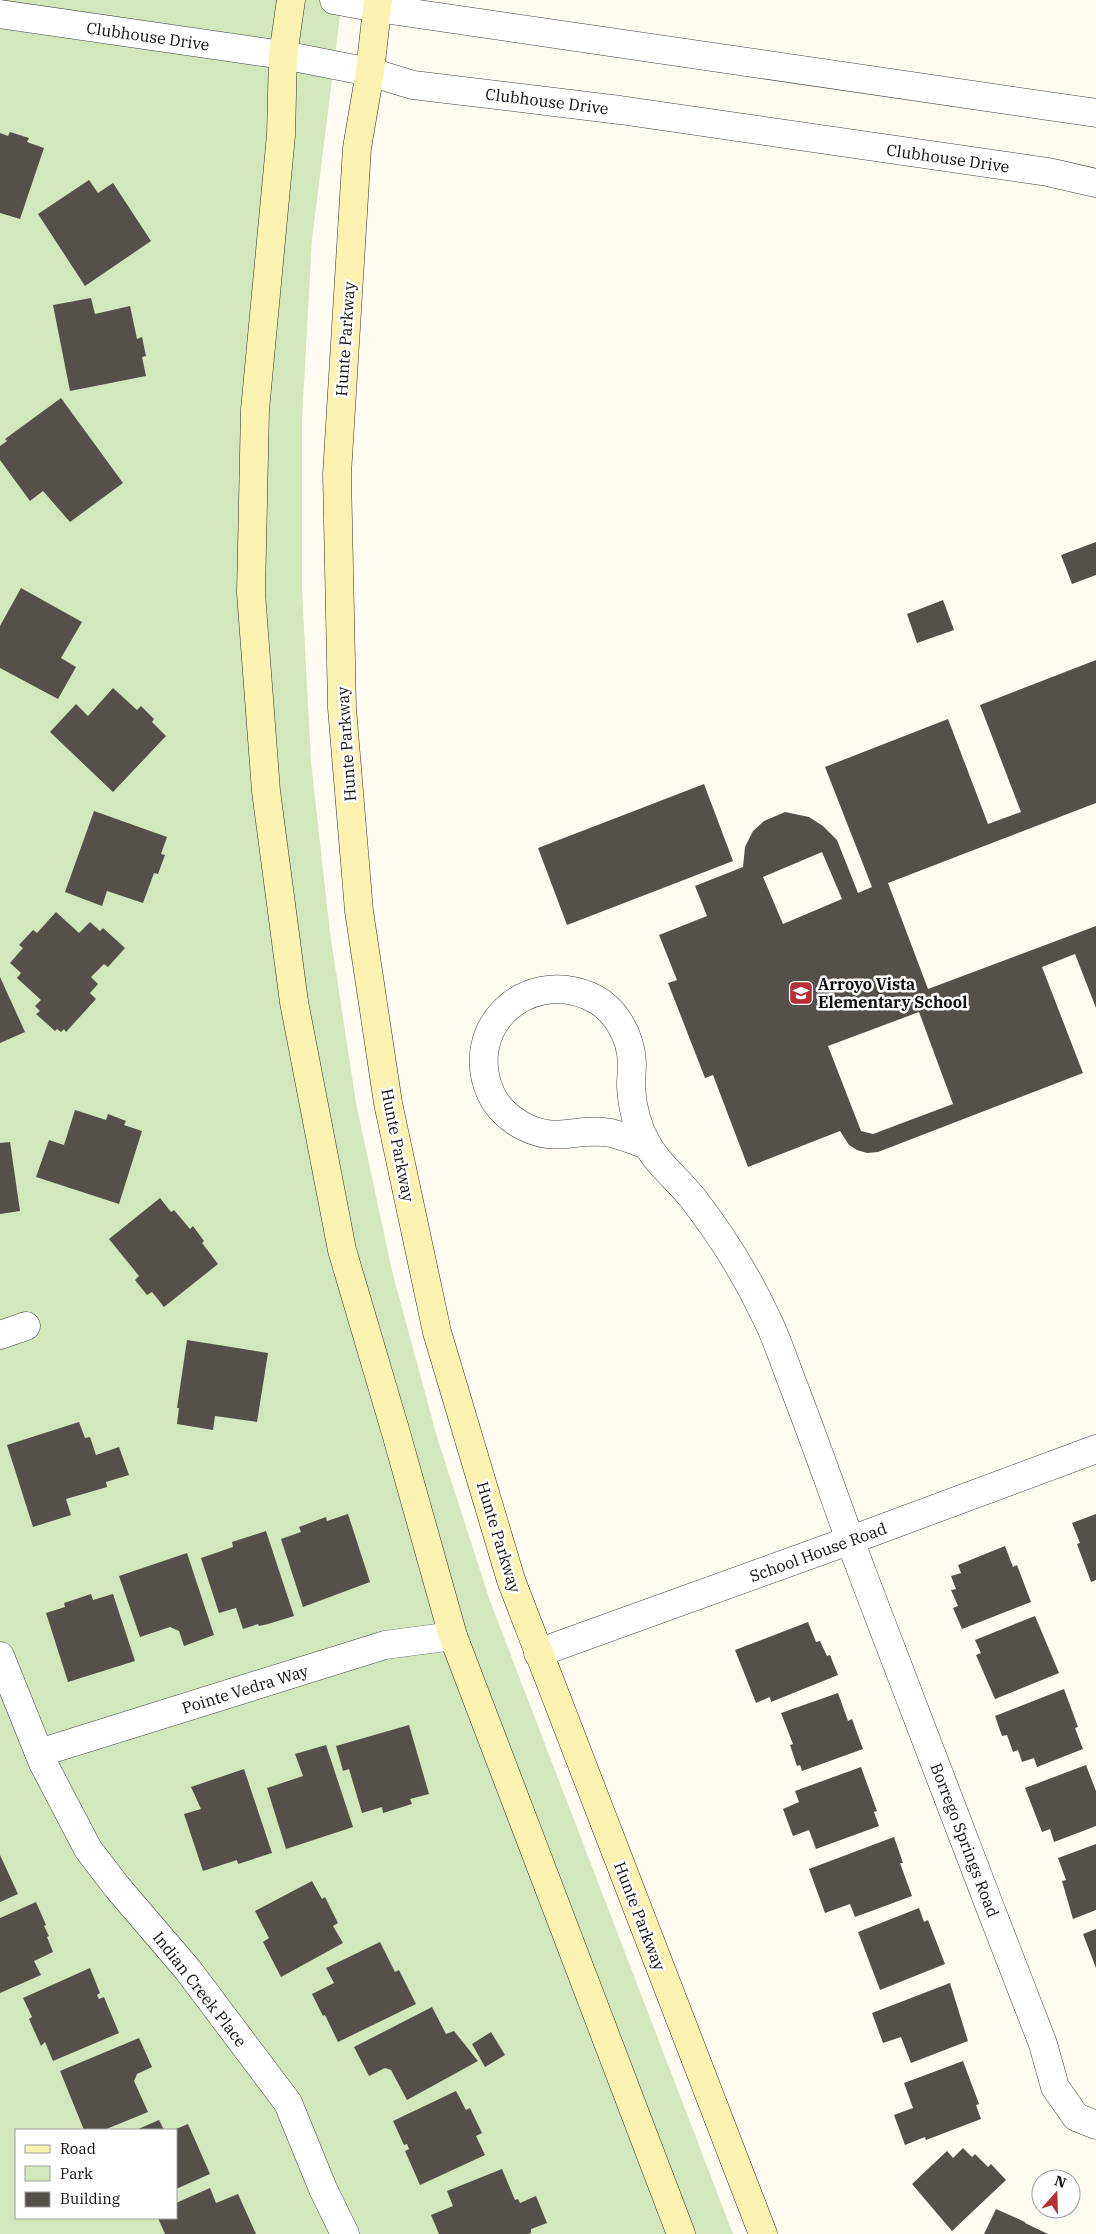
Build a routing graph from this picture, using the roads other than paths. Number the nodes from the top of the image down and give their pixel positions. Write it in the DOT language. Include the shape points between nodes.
graph roads {
  1 [pos="291,0"];
  2 [pos="334,0"];
  3 [pos="378,4"];
  4 [pos="0,14"];
  5 [pos="284,55"];
  6 [pos="370,72"];
  7 [pos="1096,112"];
  8 [pos="1096,183"];
  9 [pos="647,1145"];
  10 [pos="26,1326"];
  11 [pos="0,1335"];
  12 [pos="1096,1449"];
  13 [pos="851,1540"];
  14 [pos="452,1636"];
  15 [pos="538,1653"];
  16 [pos="0,1656"];
  17 [pos="39,1753"];
  18 [pos="1096,2125"];
  19 [pos="345,2234"];
  20 [pos="681,2234"];
  21 [pos="763,2234"];
  1 -- 5 [label="main road"];
  2 -- 3 [label="street"];
  3 -- 6 [label="main road, Hunte Parkway"];
  3 -- 7 [label="street"];
  4 -- 5 [label="street, Clubhouse Drive"];
  5 -- 6 [label="street, Clubhouse Drive"];
  5 -- 14 [label="main road" via="281,135 255,410 251,593 266,791 294,1002 342,1250"];
  6 -- 8 [label="street, Clubhouse Drive" via="414,85 620,110 1048,172"];
  6 -- 15 [label="main road, Hunte Parkway" via="358,148 337,474 342,708 359,910 388,1103 436,1332 511,1580"];
  9 -- 9 [label="street" via="634,1110 632,1061 627,1037 616,1016 598,1000 576,990 552,988 528,994 508,1007 493,1026 484,1050 484,1074 492,1098 508,1116 528,1130 553,1136 609,1132"];
  9 -- 13 [label="street, Borrego Springs Road" via="693,1199 739,1267 768,1320"];
  10 -- 11 [label="street"];
  12 -- 13 [label="street, School House Road"];
  13 -- 15 [label="street, School House Road"];
  13 -- 18 [label="street, Borrego Springs Road" via="1043,2044 1055,2087 1076,2117"];
  14 -- 17 [label="street, Pointe Vedra Way" via="385,1645"];
  14 -- 20 [label="main road"];
  15 -- 21 [label="main road, Hunte Parkway"];
  16 -- 17 [label="street, Indian Creek Place"];
  17 -- 19 [label="street, Indian Creek Place" via="88,1849 188,1970 288,2103 323,2190"];
}
